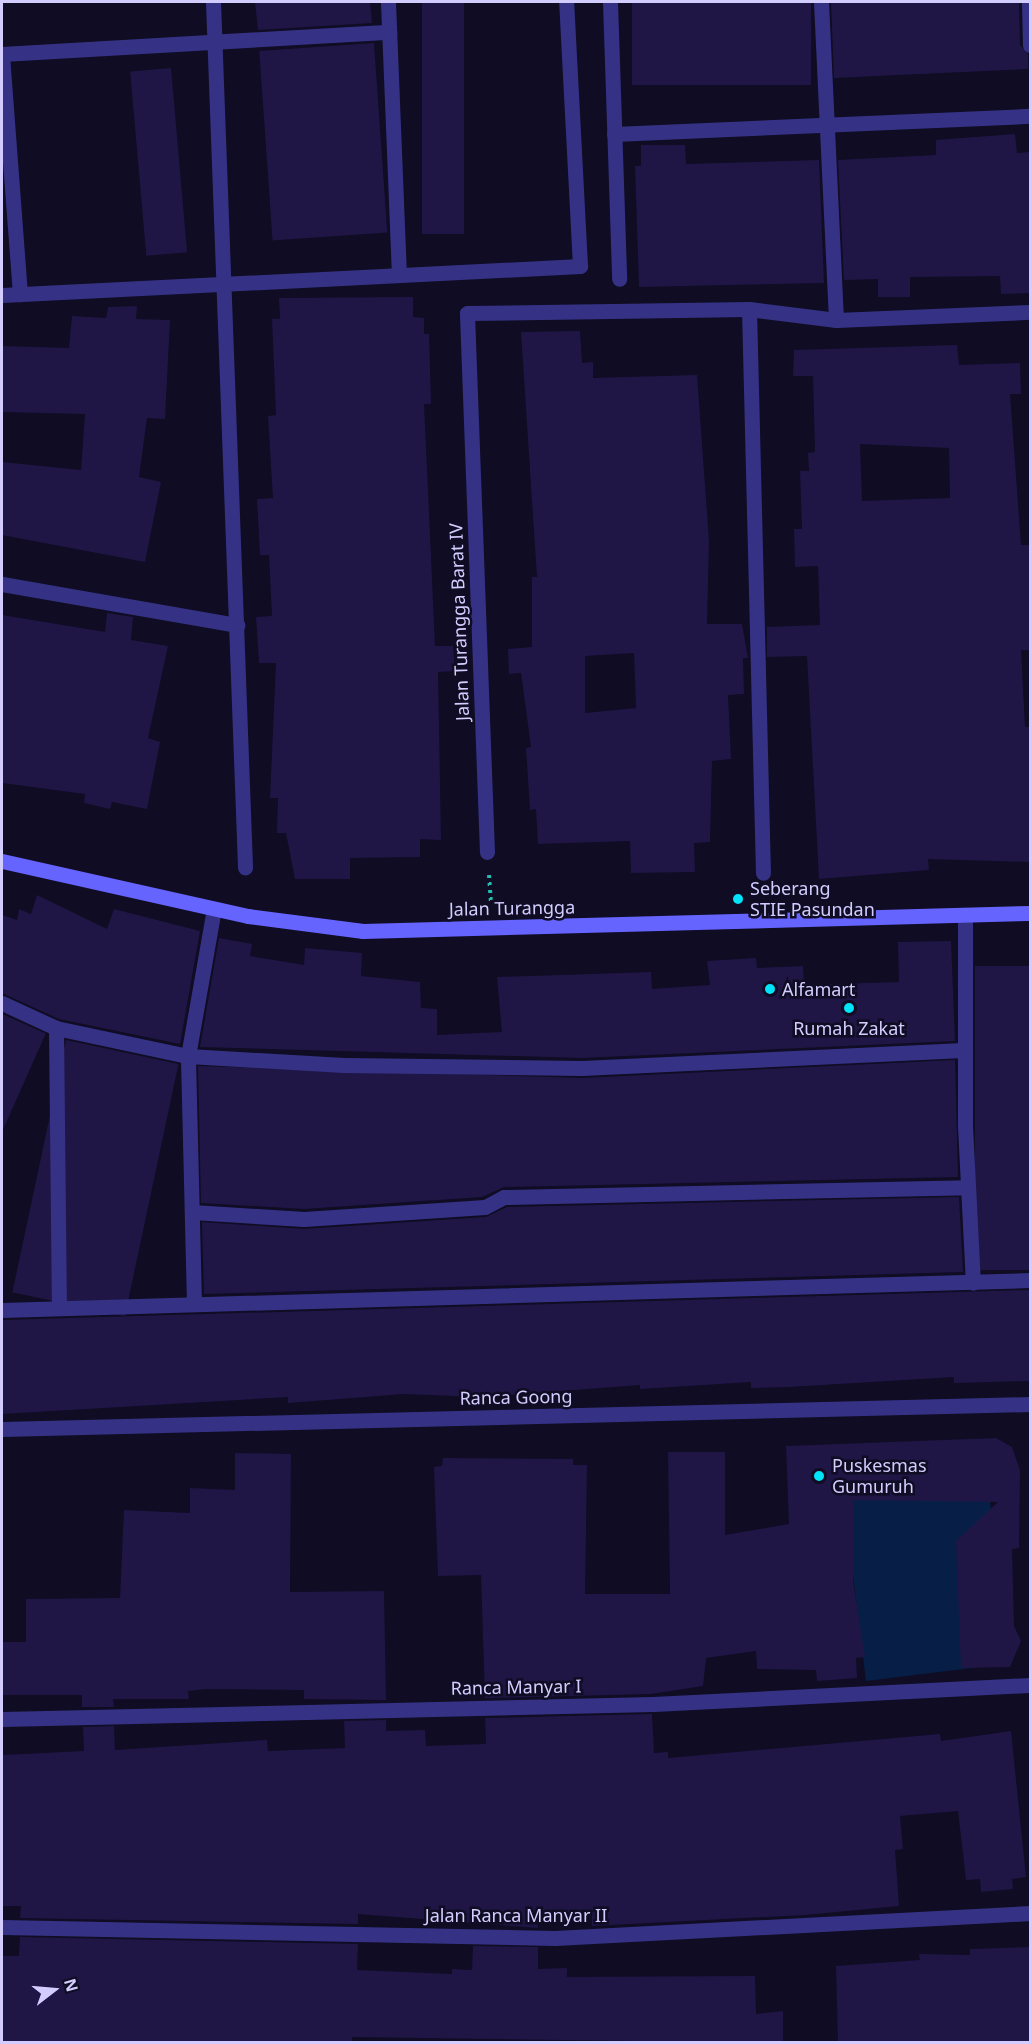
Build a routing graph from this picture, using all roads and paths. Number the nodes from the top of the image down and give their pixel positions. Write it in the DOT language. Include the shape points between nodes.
graph roads {
  1 [pos="213,2"];
  2 [pos="387,2"];
  3 [pos="566,2"];
  4 [pos="610,2"];
  5 [pos="821,2"];
  6 [pos="1029,2"];
  7 [pos="389,32"];
  8 [pos="215,40"];
  9 [pos="1030,45"];
  10 [pos="2,55"];
  11 [pos="1030,116"];
  12 [pos="827,125"];
  13 [pos="614,134"];
  14 [pos="399,275"];
  15 [pos="619,279"];
  16 [pos="224,284"];
  17 [pos="20,294"];
  18 [pos="2,295"];
  19 [pos="749,309"];
  20 [pos="1030,312"];
  21 [pos="836,320"];
  22 [pos="2,584"];
  23 [pos="237,626"];
  24 [pos="487,852"];
  25 [pos="2,861"];
  26 [pos="245,867"];
  27 [pos="764,873"];
  28 [pos="214,909"];
  29 [pos="1030,913"];
  30 [pos="965,915"];
  31 [pos="492,928"];
  32 [pos="2,1003"];
  33 [pos="56,1028"];
  34 [pos="964,1050"];
  35 [pos="188,1056"];
  36 [pos="968,1187"];
  37 [pos="192,1212"];
  38 [pos="1030,1280"];
  39 [pos="973,1282"];
  40 [pos="194,1304"];
  41 [pos="58,1307"];
  42 [pos="2,1310"];
  43 [pos="1030,1404"];
  44 [pos="2,1429"];
  45 [pos="1030,1684"];
  46 [pos="2,1719"];
  47 [pos="1030,1913"];
  48 [pos="2,1927"];
  1 -- 8 [label="street"];
  2 -- 7 [label="street"];
  3 -- 14 [label="street" via="580,266"];
  4 -- 13 [label="street"];
  5 -- 12 [label="street"];
  6 -- 9 [label="street"];
  7 -- 8 [label="street"];
  7 -- 14 [label="street"];
  8 -- 10 [label="street"];
  8 -- 16 [label="street"];
  10 -- 17 [label="street"];
  11 -- 12 [label="street"];
  12 -- 13 [label="street"];
  12 -- 21 [label="street"];
  13 -- 15 [label="street"];
  14 -- 16 [label="street"];
  16 -- 17 [label="street"];
  16 -- 23 [label="street"];
  17 -- 18 [label="street"];
  19 -- 21 [label="street"];
  19 -- 24 [label="street, Jalan Turangga Barat IV" via="467,313"];
  19 -- 27 [label="street"];
  20 -- 21 [label="street"];
  22 -- 23 [label="street"];
  23 -- 26 [label="street"];
  24 -- 31 [label="path"];
  25 -- 28 [label="main road, Jalan Turangga"];
  28 -- 31 [label="main road, Jalan Turangga" via="363,931"];
  28 -- 35 [label="street"];
  29 -- 30 [label="main road, Jalan Turangga"];
  30 -- 31 [label="main road, Jalan Turangga"];
  30 -- 34 [label="street"];
  32 -- 33 [label="street"];
  33 -- 35 [label="street"];
  33 -- 41 [label="street"];
  34 -- 35 [label="street" via="582,1068"];
  34 -- 36 [label="street"];
  35 -- 37 [label="street"];
  36 -- 37 [label="street" via="504,1197 485,1207 304,1219"];
  36 -- 39 [label="street"];
  37 -- 40 [label="street"];
  38 -- 39 [label="street"];
  39 -- 40 [label="street"];
  40 -- 41 [label="street"];
  41 -- 42 [label="street"];
  43 -- 44 [label="street, Ranca Goong"];
  45 -- 46 [label="street, Ranca Manyar I" via="653,1704"];
  47 -- 48 [label="street, Jalan Ranca Manyar II" via="555,1938"];
}
